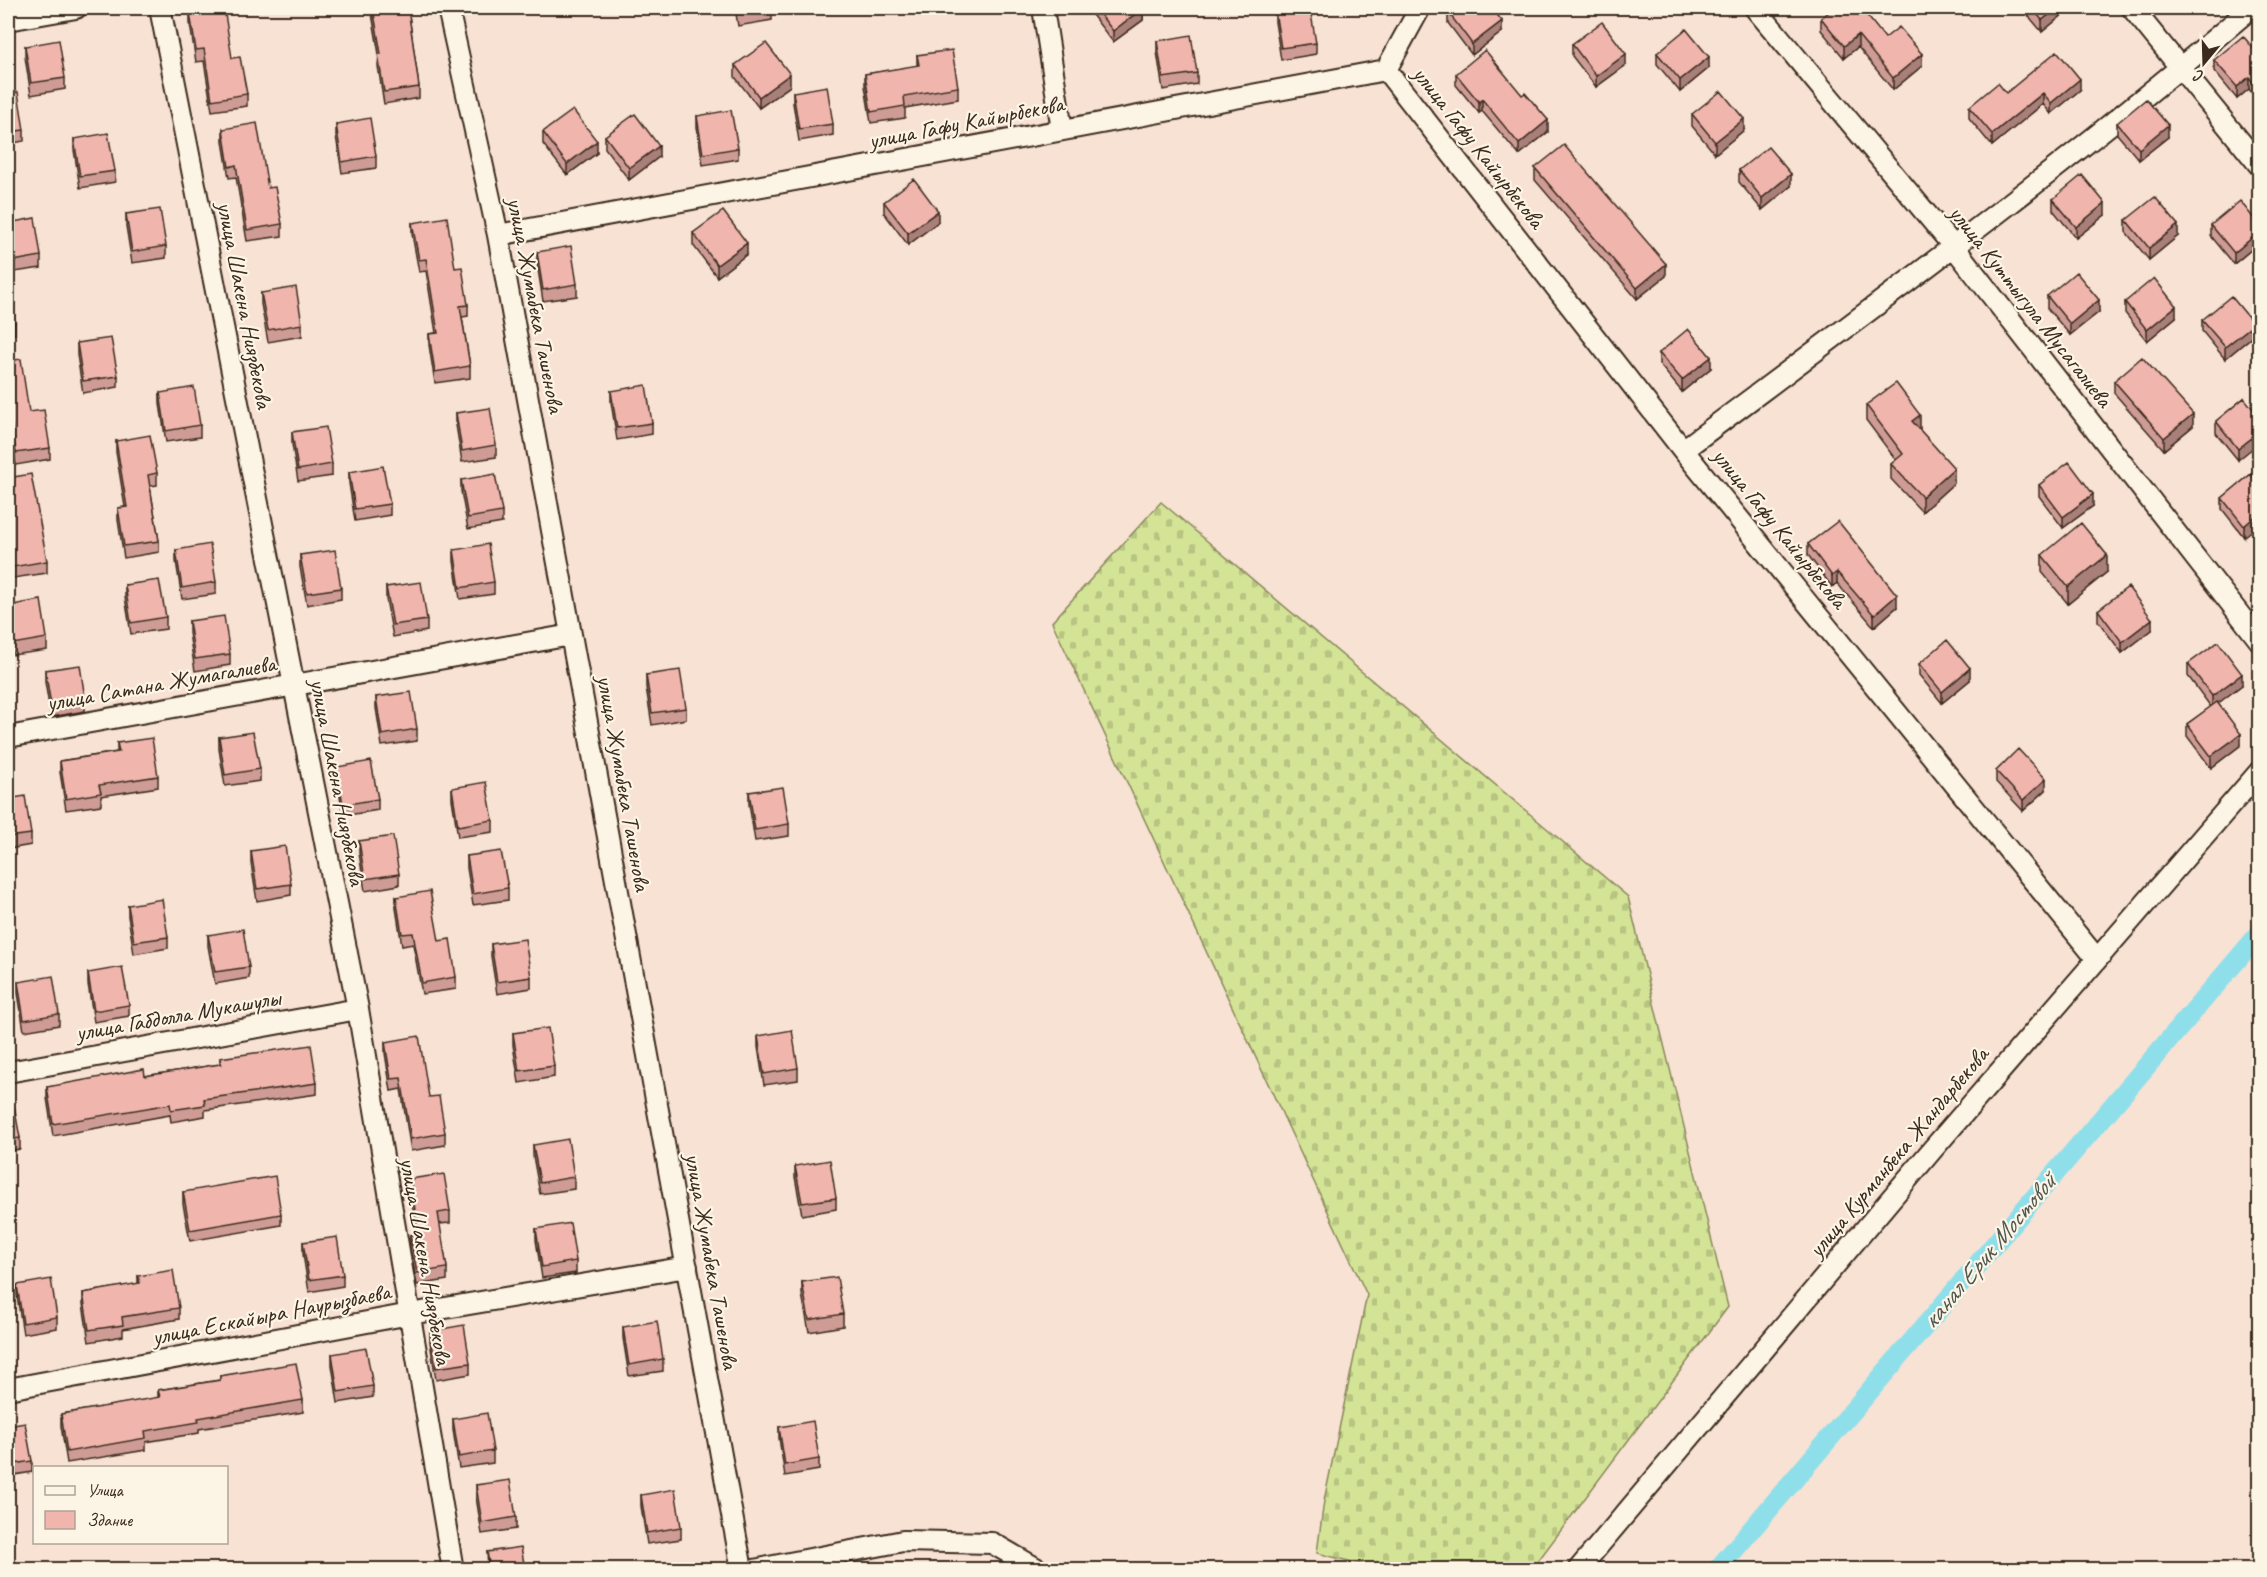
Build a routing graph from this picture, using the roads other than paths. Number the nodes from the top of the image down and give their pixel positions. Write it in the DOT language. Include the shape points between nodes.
graph roads {
  1 [pos="76,8"];
  2 [pos="160,8"];
  3 [pos="448,8"];
  4 [pos="1043,8"];
  5 [pos="1420,8"];
  6 [pos="1755,8"];
  7 [pos="2132,8"];
  8 [pos="2251,8"];
  9 [pos="8,20"];
  10 [pos="2182,67"];
  11 [pos="1386,70"];
  12 [pos="1062,130"];
  13 [pos="2259,166"];
  14 [pos="498,235"];
  15 [pos="1954,247"];
  16 [pos="1683,450"];
  17 [pos="572,635"];
  18 [pos="2259,641"];
  19 [pos="293,685"];
  20 [pos="8,737"];
  21 [pos="2259,771"];
  22 [pos="2097,959"];
  23 [pos="358,1009"];
  24 [pos="8,1072"];
  25 [pos="687,1267"];
  26 [pos="410,1314"];
  27 [pos="8,1389"];
  28 [pos="453,1569"];
  29 [pos="742,1569"];
  30 [pos="754,1569"];
  31 [pos="1040,1569"];
  32 [pos="1578,1569"];
  1 -- 9 [label="street"];
  2 -- 19 [label="street, улица Шакена Ниязбекова"];
  3 -- 14 [label="street, улица Жумабека Ташенова"];
  4 -- 12 [label="street"];
  5 -- 11 [label="street"];
  6 -- 15 [label="street, улица Куттыгула Мусагалиева"];
  7 -- 10 [label="street"];
  8 -- 10 [label="street"];
  10 -- 13 [label="street"];
  10 -- 15 [label="street"];
  11 -- 12 [label="street, улица Гафу Кайырбекова"];
  11 -- 16 [label="street, улица Гафу Кайырбекова"];
  12 -- 14 [label="street, улица Гафу Кайырбекова"];
  14 -- 17 [label="street, улица Жумабека Ташенова"];
  15 -- 16 [label="street"];
  15 -- 18 [label="street, улица Куттыгула Мусагалиева"];
  16 -- 22 [label="street, улица Гафу Кайырбекова"];
  17 -- 19 [label="street, улица Сатана Жумагалиева"];
  17 -- 25 [label="street, улица Жумабека Ташенова"];
  19 -- 20 [label="street, улица Сатана Жумагалиева"];
  19 -- 23 [label="street, улица Шакена Ниязбекова"];
  21 -- 22 [label="street, улица Курманбека Жандарбекова"];
  22 -- 32 [label="street, улица Курманбека Жандарбекова"];
  23 -- 24 [label="street, улица Габдолла Мукашулы"];
  23 -- 26 [label="street, улица Шакена Ниязбекова"];
  25 -- 26 [label="street, улица Ескайыра Наурызбаева"];
  25 -- 29 [label="street, улица Жумабека Ташенова"];
  26 -- 27 [label="street, улица Ескайыра Наурызбаева"];
  26 -- 28 [label="street, улица Шакена Ниязбекова"];
  30 -- 31 [label="street" via="903,1541 992,1543"];
}
